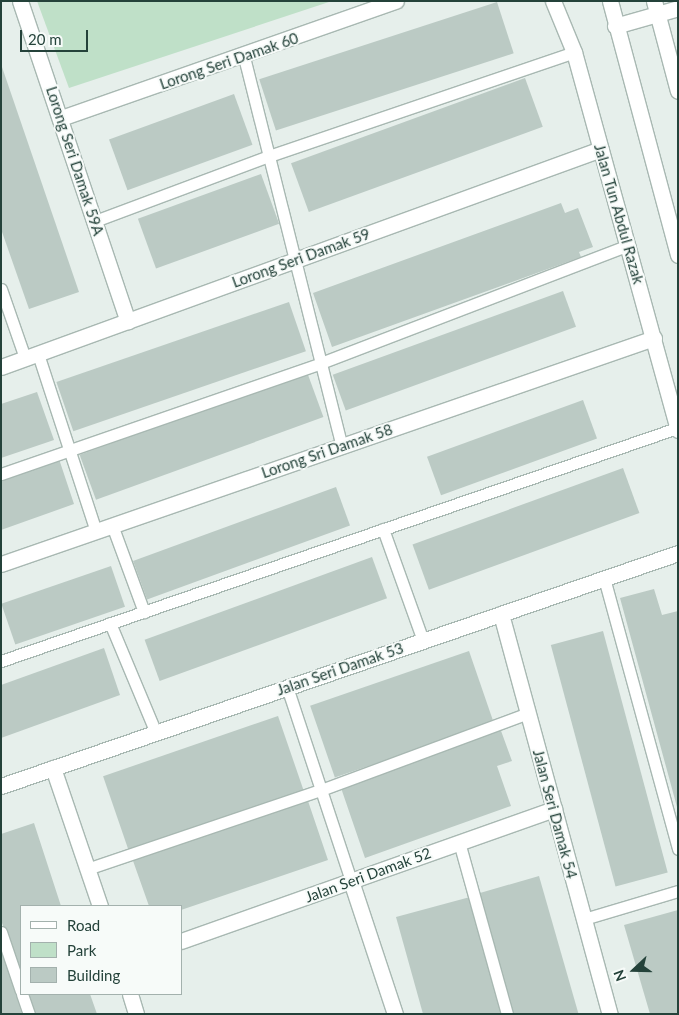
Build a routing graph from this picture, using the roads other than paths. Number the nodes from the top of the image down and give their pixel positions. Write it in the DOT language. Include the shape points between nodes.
graph roads {
  1 [pos="20,1"];
  2 [pos="396,1"];
  3 [pos="553,1"];
  4 [pos="610,1"];
  5 [pos="655,8"];
  6 [pos="678,8"];
  7 [pos="615,26"];
  8 [pos="574,52"];
  9 [pos="244,57"];
  10 [pos="678,91"];
  11 [pos="61,118"];
  12 [pos="601,149"];
  13 [pos="269,156"];
  14 [pos="95,221"];
  15 [pos="629,245"];
  16 [pos="678,256"];
  17 [pos="296,260"];
  18 [pos="1,289"];
  19 [pos="128,321"];
  20 [pos="654,338"];
  21 [pos="31,356"];
  22 [pos="321,363"];
  23 [pos="1,367"];
  24 [pos="677,429"];
  25 [pos="342,446"];
  26 [pos="70,451"];
  27 [pos="1,474"];
  28 [pos="112,526"];
  29 [pos="383,529"];
  30 [pos="96,531"];
  31 [pos="678,552"];
  32 [pos="1,564"];
  33 [pos="604,578"];
  34 [pos="144,612"];
  35 [pos="501,614"];
  36 [pos="110,623"];
  37 [pos="422,641"];
  38 [pos="1,661"];
  39 [pos="287,687"];
  40 [pos="528,713"];
  41 [pos="156,733"];
  42 [pos="53,768"];
  43 [pos="1,786"];
  44 [pos="320,790"];
  45 [pos="554,809"];
  46 [pos="459,842"];
  47 [pos="678,849"];
  48 [pos="87,869"];
  49 [pos="351,881"];
  50 [pos="678,891"];
  51 [pos="100,905"];
  52 [pos="584,919"];
  53 [pos="1,932"];
  54 [pos="182,941"];
  55 [pos="20,986"];
  56 [pos="23,995"];
  57 [pos="130,995"];
  58 [pos="29,1014"];
  59 [pos="136,1014"];
  60 [pos="395,1014"];
  61 [pos="507,1014"];
  62 [pos="610,1014"];
  1 -- 11 [label="street, Lorong Seri Damak 59A"];
  2 -- 9 [label="street, Lorong Seri Damak 60"];
  3 -- 8 [label="street, Jalan Tun Abdul Razak"];
  4 -- 7 [label="street"];
  5 -- 6 [label="street"];
  5 -- 7 [label="street"];
  5 -- 10 [label="street"];
  7 -- 16 [label="street"];
  8 -- 12 [label="street, Jalan Tun Abdul Razak"];
  8 -- 13 [label="lane"];
  9 -- 11 [label="street, Lorong Seri Damak 60"];
  9 -- 13 [label="lane"];
  11 -- 14 [label="street, Lorong Seri Damak 59A"];
  12 -- 15 [label="street, Jalan Tun Abdul Razak"];
  12 -- 17 [label="street, Lorong Seri Damak 59"];
  13 -- 14 [label="lane"];
  13 -- 17 [label="lane"];
  14 -- 19 [label="street, Lorong Seri Damak 59A"];
  15 -- 20 [label="street, Jalan Tun Abdul Razak"];
  15 -- 22 [label="lane"];
  17 -- 19 [label="street, Lorong Seri Damak 59"];
  17 -- 22 [label="lane"];
  18 -- 21 [label="lane"];
  19 -- 21 [label="street, Lorong Seri Damak 59"];
  20 -- 24 [label="street, Jalan Tun Abdul Razak"];
  20 -- 25 [label="street, Lorong Sri Damak 58"];
  21 -- 23 [label="street, Lorong Seri Damak 59"];
  21 -- 26 [label="lane"];
  22 -- 25 [label="lane"];
  22 -- 26 [label="lane"];
  24 -- 29 [label="lane"];
  25 -- 28 [label="street, Lorong Sri Damak 58"];
  26 -- 27 [label="lane"];
  26 -- 30 [label="lane"];
  28 -- 30 [label="street, Lorong Sri Damak 58"];
  28 -- 34 [label="lane"];
  29 -- 34 [label="lane"];
  29 -- 37 [label="lane"];
  30 -- 32 [label="street, Lorong Sri Damak 58"];
  31 -- 33 [label="street, Jalan Seri Damak 53"];
  33 -- 35 [label="street, Jalan Seri Damak 53"];
  33 -- 47 [label="lane"];
  34 -- 36 [label="lane"];
  35 -- 37 [label="street, Jalan Seri Damak 53"];
  35 -- 40 [label="street, Jalan Seri Damak 54"];
  36 -- 38 [label="lane"];
  36 -- 41 [label="lane"];
  37 -- 39 [label="street, Jalan Seri Damak 53"];
  39 -- 41 [label="street, Jalan Seri Damak 53"];
  39 -- 44 [label="lane"];
  40 -- 44 [label="lane"];
  40 -- 45 [label="street, Jalan Seri Damak 54"];
  41 -- 42 [label="street, Jalan Seri Damak 53"];
  42 -- 43 [label="street, Jalan Seri Damak 53"];
  42 -- 48 [label="street"];
  44 -- 48 [label="lane"];
  44 -- 49 [label="lane"];
  45 -- 46 [label="street, Jalan Seri Damak 52"];
  45 -- 52 [label="street, Jalan Seri Damak 54"];
  46 -- 49 [label="street, Jalan Seri Damak 52"];
  46 -- 61 [label="lane"];
  48 -- 51 [label="street"];
  49 -- 54 [label="street, Jalan Seri Damak 52"];
  49 -- 60 [label="street"];
  50 -- 52 [label="lane"];
  52 -- 62 [label="street, Jalan Seri Damak 54"];
  53 -- 55 [label="lane"];
  56 -- 58 [label="lane"];
  57 -- 59 [label="street"];
}
